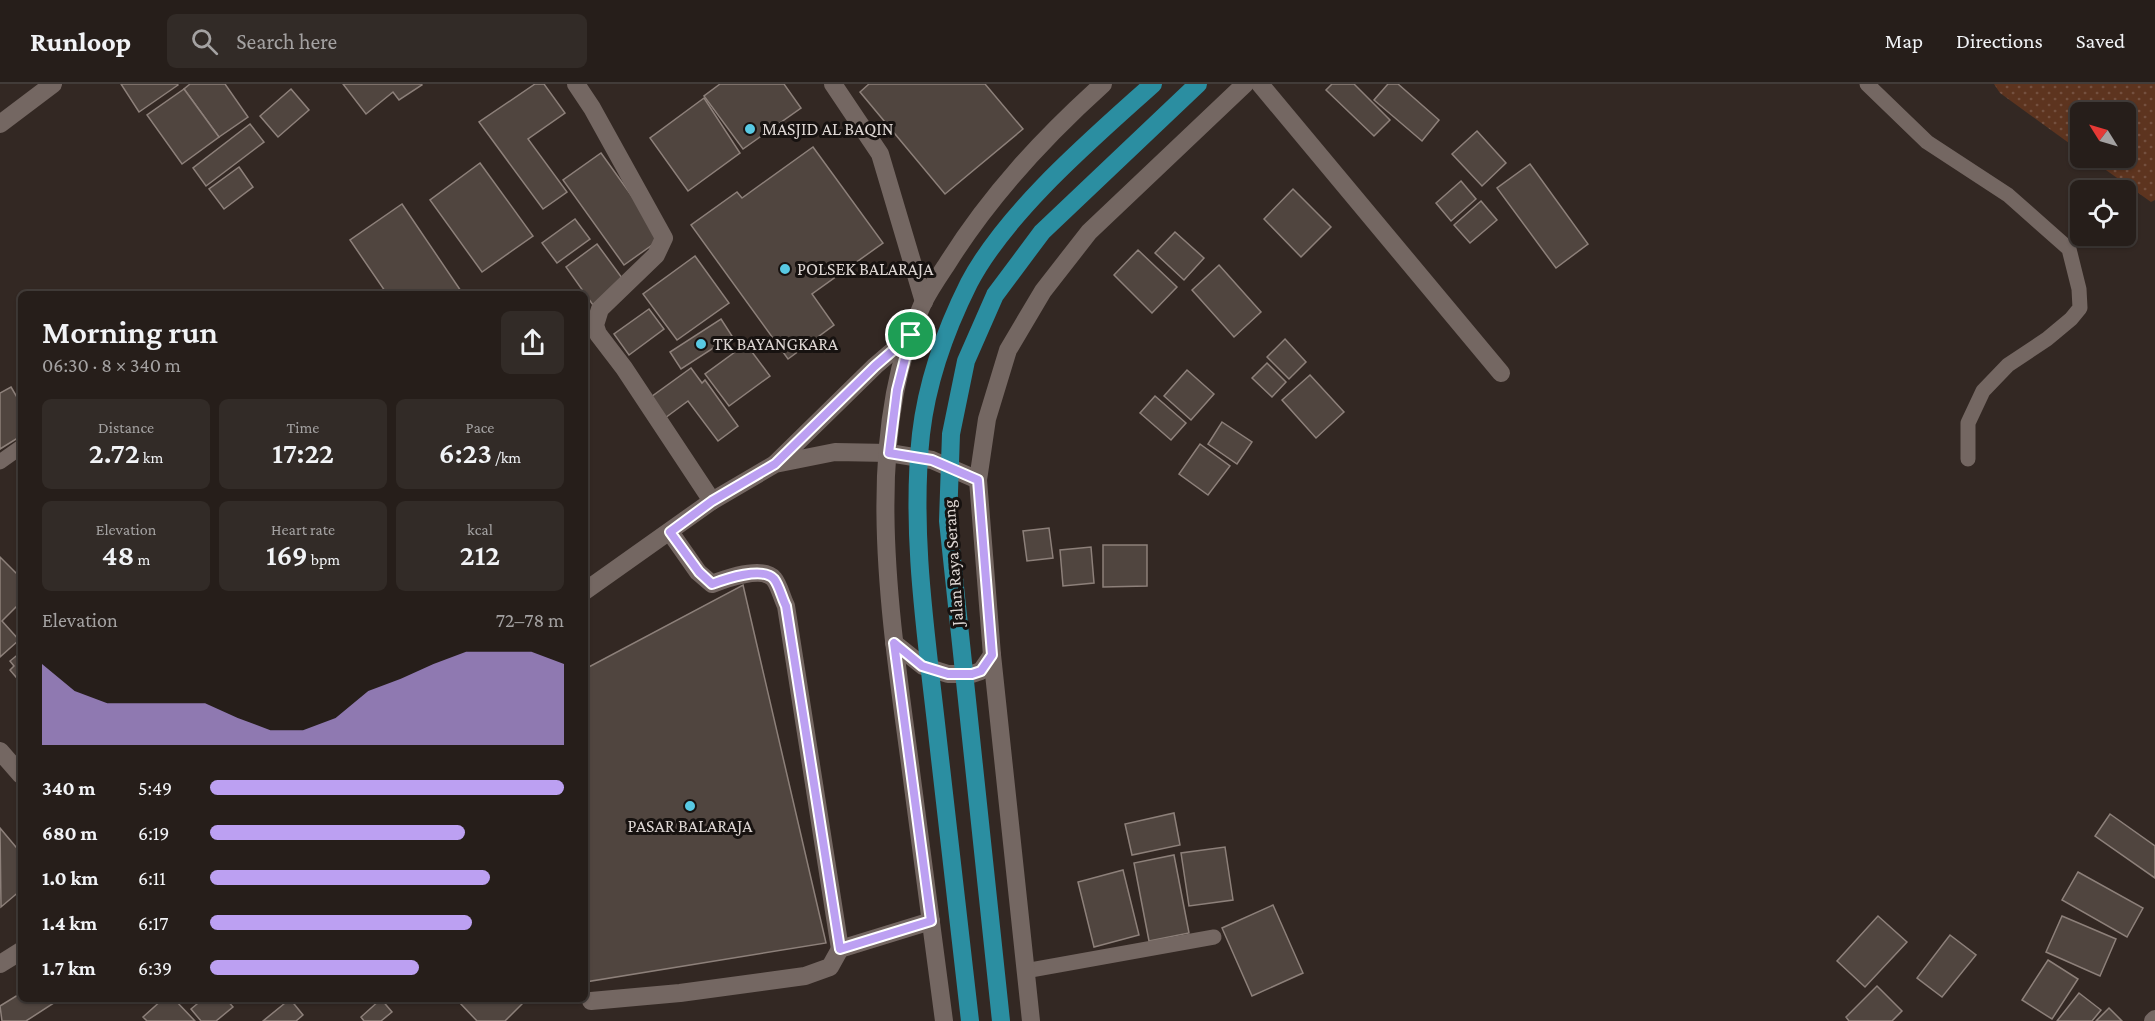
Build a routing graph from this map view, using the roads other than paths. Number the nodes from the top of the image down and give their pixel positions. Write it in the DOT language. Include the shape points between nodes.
graph roads {
  1 [pos="53,84"];
  2 [pos="576,84"];
  3 [pos="833,84"];
  4 [pos="1103,84"];
  5 [pos="1153,84"];
  6 [pos="1197,84"];
  7 [pos="1245,84"];
  8 [pos="1260,84"];
  9 [pos="1867,84"];
  10 [pos="0,124"];
  11 [pos="924,302"];
  12 [pos="911,335"];
  13 [pos="1501,374"];
  14 [pos="18,449"];
  15 [pos="889,453"];
  16 [pos="1968,459"];
  17 [pos="0,462"];
  18 [pos="775,464"];
  19 [pos="978,480"];
  20 [pos="712,501"];
  21 [pos="670,532"];
  22 [pos="588,589"];
  23 [pos="894,643"];
  24 [pos="992,655"];
  25 [pos="0,751"];
  26 [pos="18,771"];
  27 [pos="931,921"];
  28 [pos="1214,937"];
  29 [pos="840,949"];
  30 [pos="18,953"];
  31 [pos="0,964"];
  32 [pos="1025,971"];
  33 [pos="591,1001"];
  34 [pos="944,1021"];
  35 [pos="970,1021"];
  36 [pos="1001,1021"];
  37 [pos="1031,1021"];
  1 -- 10 [label="main road"];
  2 -- 20 [label="main road" via="664,238 656,255 600,309 595,325"];
  3 -- 11 [label="main road" via="880,153"];
  4 -- 11 [label="main road" via="1006,179"];
  5 -- 35 [label="highway, Jalan Raya Serang" via="1060,170 1008,228 970,281 941,346 921,433 918,525 925,630"];
  6 -- 36 [label="highway, Jalan Raya Serang" via="1042,232 995,295 966,361 951,434 948,521"];
  7 -- 19 [label="main road" via="1089,232 1042,291 1008,350 987,419"];
  8 -- 13 [label="main road"];
  9 -- 16 [label="lane" via="1927,142 2008,195 2069,249 2079,289 2078,310 2047,339 2008,365 1983,391 1968,423"];
  11 -- 12 [label="main road"];
  12 -- 15 [label="main road" via="897,390"];
  12 -- 18 [label="main road"];
  14 -- 17 [label="lane"];
  15 -- 18 [label="main road" via="835,452"];
  15 -- 19 [label="main road" via="932,460"];
  15 -- 23 [label="main road" via="886,532"];
  18 -- 20 [label="main road"];
  19 -- 24 [label="main road"];
  20 -- 21 [label="main road"];
  21 -- 22 [label="main road"];
  21 -- 29 [label="main road" via="712,584 733,575 766,574 774,579 786,606"];
  23 -- 24 [label="main road" via="922,666 948,674 981,671"];
  23 -- 27 [label="main road"];
  24 -- 32 [label="main road"];
  25 -- 26 [label="main road"];
  27 -- 29 [label="main road"];
  27 -- 34 [label="main road"];
  28 -- 32 [label="lane"];
  29 -- 33 [label="main road" via="830,967 805,976"];
  30 -- 31 [label="main road"];
  32 -- 37 [label="main road"];
}
